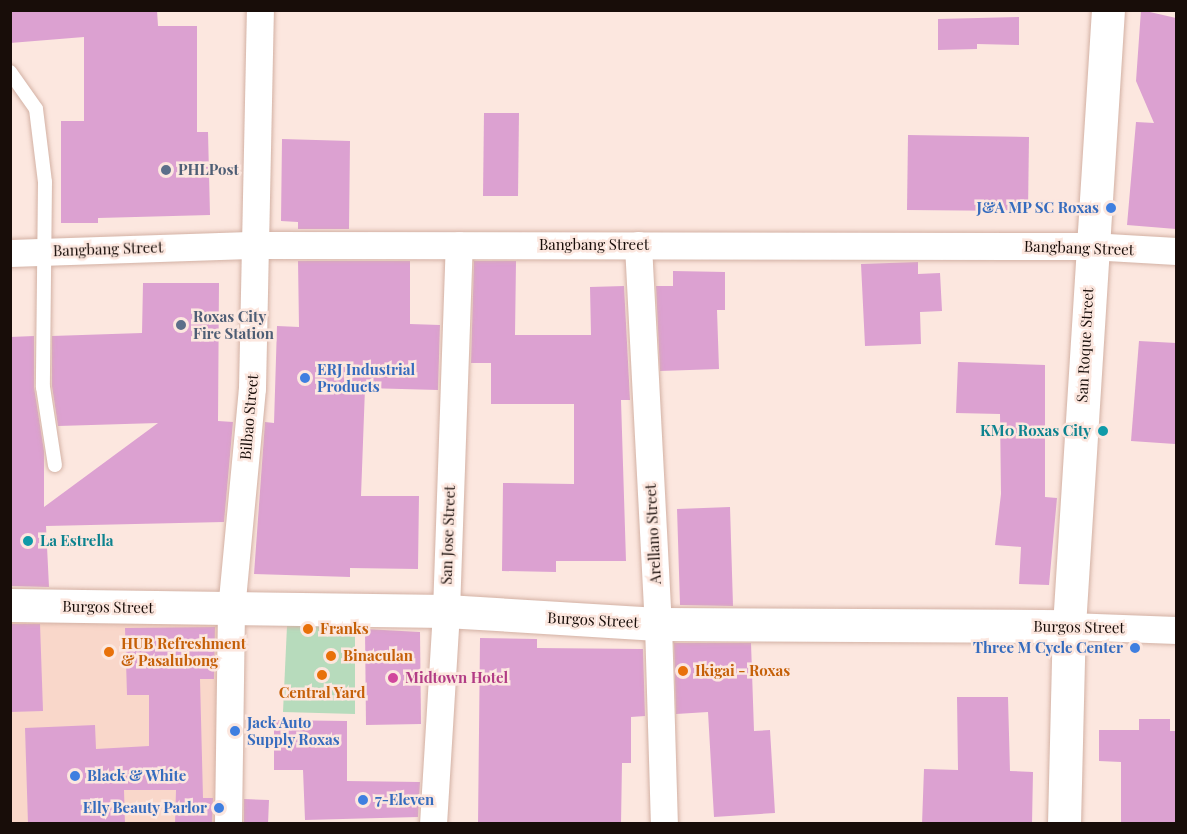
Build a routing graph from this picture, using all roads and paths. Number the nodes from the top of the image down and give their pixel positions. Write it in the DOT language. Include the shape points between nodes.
graph roads {
  1 [pos="260,10"];
  2 [pos="1108,10"];
  3 [pos="10,72"];
  4 [pos="257,245"];
  5 [pos="459,245"];
  6 [pos="638,245"];
  7 [pos="1090,246"];
  8 [pos="43,251"];
  9 [pos="1176,251"];
  10 [pos="10,253"];
  11 [pos="55,465"];
  12 [pos="10,605"];
  13 [pos="231,610"];
  14 [pos="446,611"];
  15 [pos="658,624"];
  16 [pos="1069,626"];
  17 [pos="1176,630"];
  18 [pos="228,824"];
  19 [pos="433,824"];
  20 [pos="664,824"];
  21 [pos="1064,824"];
  1 -- 4 [label="street, Bilbao Street"];
  2 -- 7 [label="street, San Roque Street"];
  3 -- 8 [label="lane" via="36,110 45,182"];
  4 -- 5 [label="street, Bangbang Street"];
  4 -- 8 [label="street, Bangbang Street"];
  4 -- 13 [label="street, Bilbao Street" via="252,388"];
  5 -- 6 [label="street, Bangbang Street"];
  5 -- 14 [label="street, San Jose Street"];
  6 -- 7 [label="street, Bangbang Street"];
  6 -- 15 [label="street, Arellano Street"];
  7 -- 9 [label="street, Bangbang Street"];
  7 -- 16 [label="street, San Roque Street"];
  8 -- 10 [label="street, Bangbang Street"];
  8 -- 11 [label="lane" via="43,387"];
  12 -- 13 [label="street, Burgos Street"];
  13 -- 14 [label="street, Burgos Street"];
  13 -- 18 [label="street, Bilbao Street"];
  14 -- 15 [label="street, Burgos Street"];
  14 -- 19 [label="street, San Jose Street"];
  15 -- 16 [label="street, Burgos Street"];
  15 -- 20 [label="street, Arellano Street"];
  16 -- 17 [label="street, Burgos Street"];
  16 -- 21 [label="street, San Roque Street"];
}
